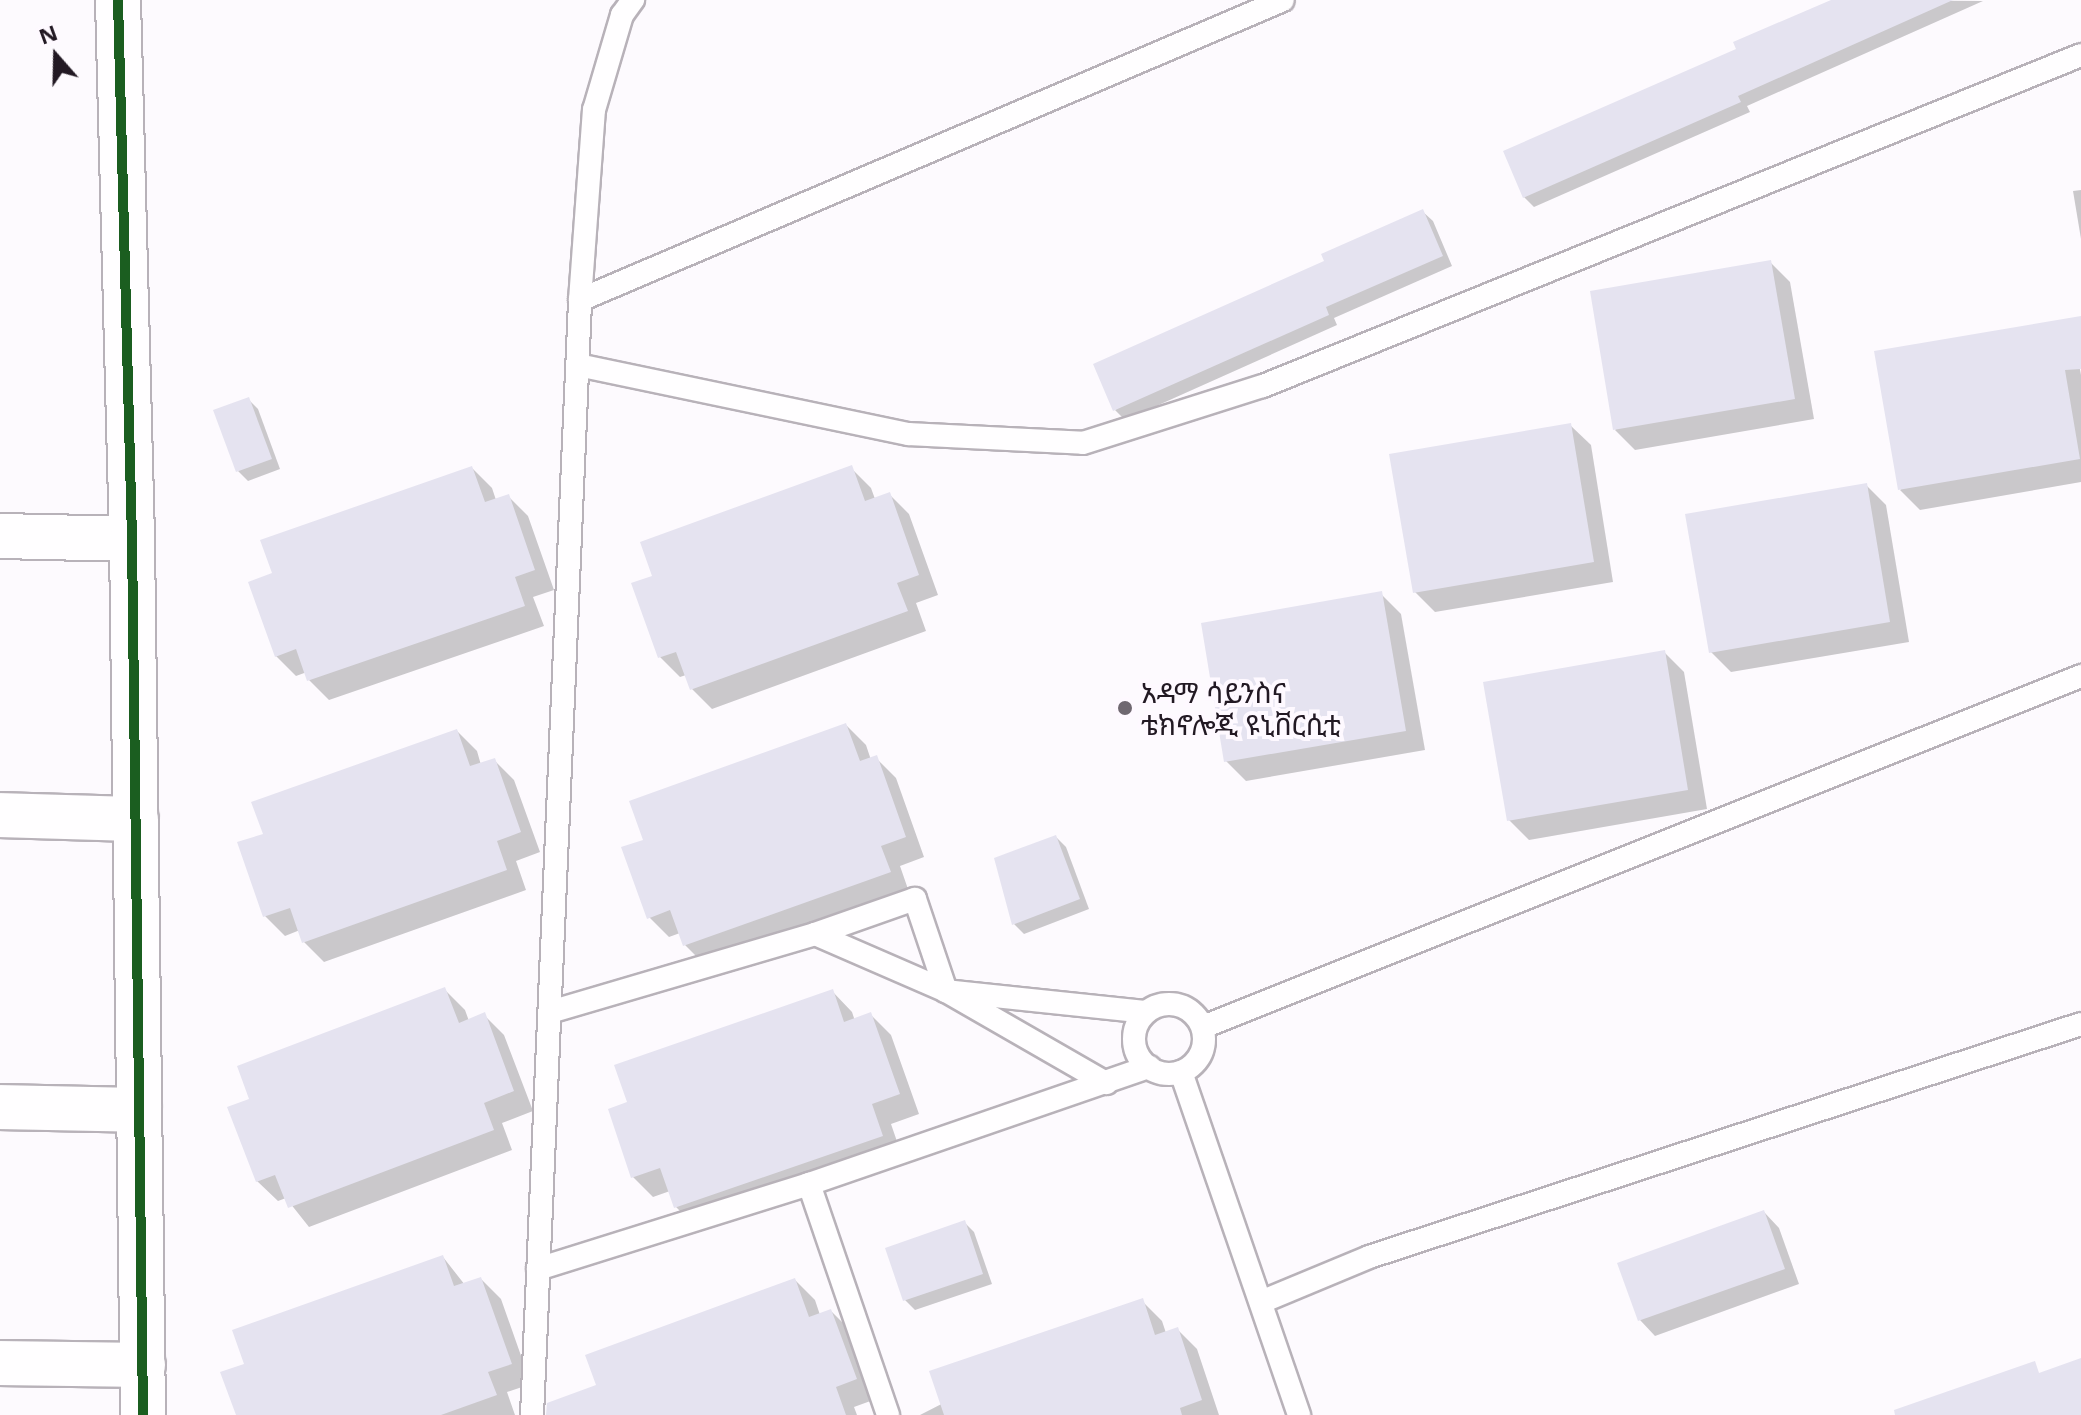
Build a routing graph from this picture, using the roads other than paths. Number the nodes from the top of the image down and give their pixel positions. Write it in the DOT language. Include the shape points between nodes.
graph roads {
  1 [pos="118,0"];
  2 [pos="633,0"];
  3 [pos="1283,0"];
  4 [pos="2081,55"];
  5 [pos="580,300"];
  6 [pos="578,365"];
  7 [pos="0,536"];
  8 [pos="132,539"];
  9 [pos="2081,676"];
  10 [pos="0,815"];
  11 [pos="136,819"];
  12 [pos="815,934"];
  13 [pos="946,991"];
  14 [pos="550,1012"];
  15 [pos="1146,1012"];
  16 [pos="2081,1024"];
  17 [pos="1203,1027"];
  18 [pos="1149,1067"];
  19 [pos="1181,1072"];
  20 [pos="1106,1083"];
  21 [pos="0,1107"];
  22 [pos="139,1110"];
  23 [pos="809,1184"];
  24 [pos="538,1269"];
  25 [pos="1261,1302"];
  26 [pos="0,1363"];
  27 [pos="143,1365"];
  28 [pos="527,1413"];
  29 [pos="143,1415"];
  30 [pos="888,1415"];
  31 [pos="1299,1415"];
  1 -- 8 [label="street"];
  2 -- 5 [label="lane" via="622,15 594,110"];
  3 -- 5 [label="lane"];
  4 -- 6 [label="lane" via="1263,386 1083,443 908,434"];
  5 -- 6 [label="lane"];
  6 -- 14 [label="lane"];
  7 -- 8 [label="street"];
  8 -- 11 [label="street"];
  9 -- 17 [label="lane"];
  10 -- 11 [label="street"];
  11 -- 22 [label="street"];
  12 -- 13 [label="lane"];
  12 -- 13 [label="lane" via="915,899"];
  12 -- 14 [label="lane"];
  13 -- 15 [label="lane"];
  13 -- 20 [label="lane"];
  14 -- 24 [label="lane"];
  15 -- 17 [label="lane" via="1158,1005 1185,1007"];
  15 -- 18 [label="lane" via="1134,1036 1136,1050"];
  16 -- 25 [label="lane" via="1369,1257"];
  17 -- 19 [label="lane" via="1201,1053"];
  18 -- 19 [label="lane"];
  18 -- 20 [label="lane"];
  19 -- 25 [label="lane"];
  20 -- 23 [label="lane"];
  21 -- 22 [label="street"];
  22 -- 27 [label="street"];
  23 -- 24 [label="lane"];
  23 -- 30 [label="lane"];
  24 -- 28 [label="lane" via="534,1382"];
  25 -- 31 [label="lane"];
  26 -- 27 [label="street"];
  27 -- 29 [label="street"];
}
